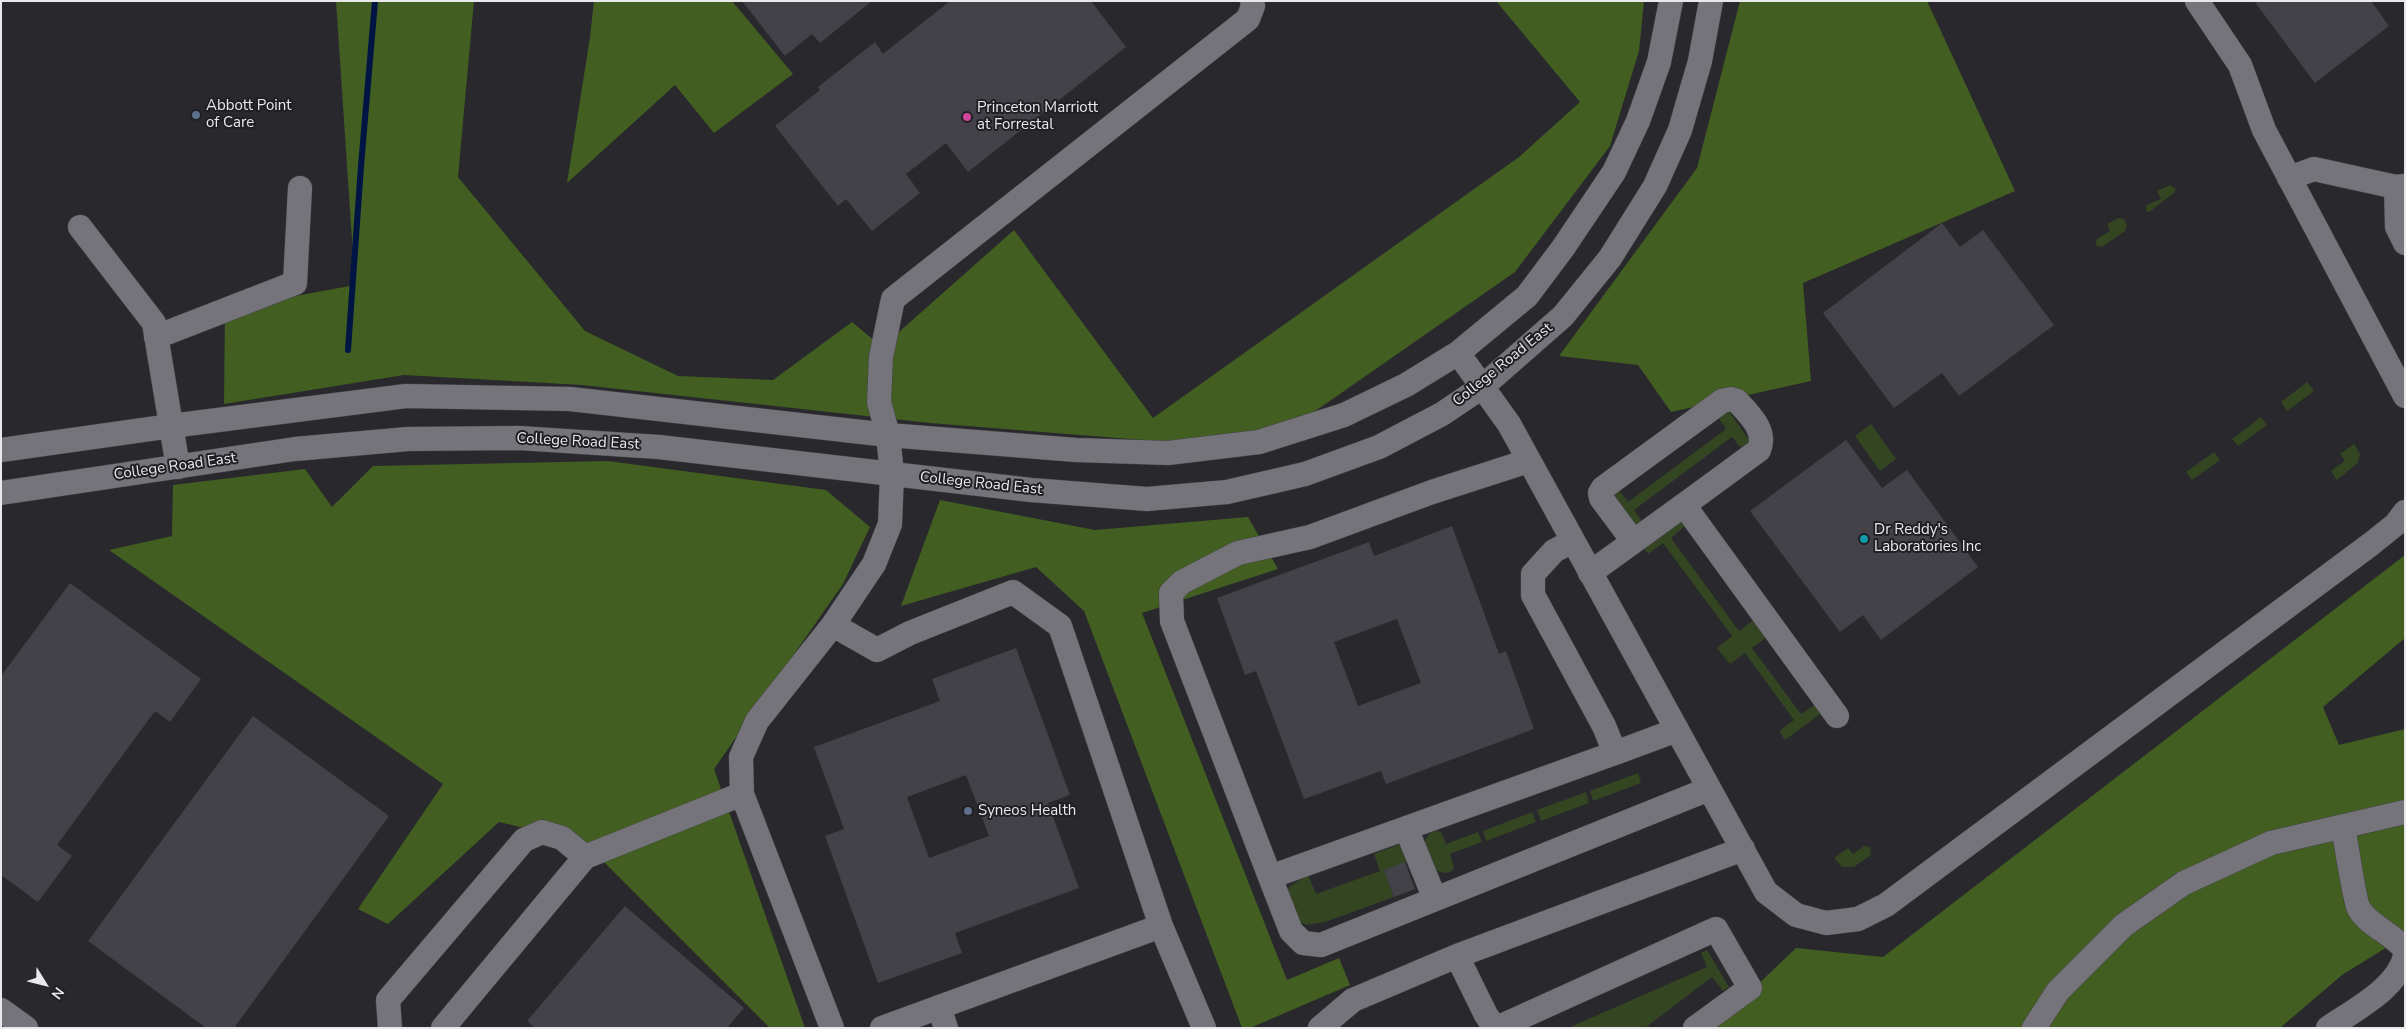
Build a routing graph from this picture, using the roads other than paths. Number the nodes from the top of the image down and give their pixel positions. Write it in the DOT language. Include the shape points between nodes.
graph roads {
  1 [pos="1252,1"];
  2 [pos="1671,1"];
  3 [pos="1711,1"];
  4 [pos="2197,1"];
  5 [pos="2289,178"];
  6 [pos="2400,187"];
  7 [pos="300,188"];
  8 [pos="80,227"];
  9 [pos="2405,243"];
  10 [pos="156,337"];
  11 [pos="1458,353"];
  12 [pos="1482,387"];
  13 [pos="2405,396"];
  14 [pos="171,426"];
  15 [pos="888,435"];
  16 [pos="1,450"];
  17 [pos="1528,461"];
  18 [pos="178,467"];
  19 [pos="892,474"];
  20 [pos="1,493"];
  21 [pos="1684,505"];
  22 [pos="2405,512"];
  23 [pos="1573,541"];
  24 [pos="1633,541"];
  25 [pos="1590,573"];
  26 [pos="833,625"];
  27 [pos="1837,716"];
  28 [pos="1677,730"];
  29 [pos="1615,753"];
  30 [pos="1709,789"];
  31 [pos="742,794"];
  32 [pos="2405,812"];
  33 [pos="2343,826"];
  34 [pos="1406,828"];
  35 [pos="1743,849"];
  36 [pos="585,857"];
  37 [pos="1270,877"];
  38 [pos="1435,899"];
  39 [pos="1161,926"];
  40 [pos="2405,950"];
  41 [pos="1457,956"];
  42 [pos="2405,956"];
  43 [pos="1,1010"];
  44 [pos="943,1018"];
  45 [pos="26,1028"];
  46 [pos="390,1028"];
  47 [pos="443,1028"];
  48 [pos="832,1028"];
  49 [pos="882,1028"];
  50 [pos="1204,1028"];
  51 [pos="1320,1028"];
  52 [pos="1496,1028"];
  53 [pos="1695,1028"];
  54 [pos="2034,1028"];
  55 [pos="2328,1028"];
  1 -- 15 [label="street" via="1248,18 893,299 881,357 879,402"];
  2 -- 11 [label="street" via="1659,62 1638,121 1614,172 1527,296"];
  3 -- 12 [label="street, College Road East" via="1700,61 1680,130 1655,186 1610,258 1562,316"];
  4 -- 5 [label="street" via="2240,65 2264,130"];
  5 -- 6 [label="street" via="2314,169"];
  5 -- 13 [label="street"];
  6 -- 9 [label="street" via="2397,227"];
  7 -- 10 [label="street" via="295,283"];
  8 -- 10 [label="street" via="154,323"];
  10 -- 14 [label="street"];
  11 -- 12 [label="street"];
  11 -- 15 [label="street" via="1406,385 1344,415 1259,442 1168,453 1076,450"];
  12 -- 17 [label="street" via="1508,424"];
  12 -- 19 [label="street, College Road East" via="1442,414 1379,447 1305,474 1228,492 1147,498 1031,490"];
  14 -- 15 [label="street" via="416,396 570,399"];
  14 -- 16 [label="street"];
  14 -- 18 [label="street"];
  15 -- 19 [label="street"];
  17 -- 23 [label="street"];
  17 -- 37 [label="street" via="1310,537 1238,554 1182,582 1171,593 1172,621"];
  18 -- 19 [label="street, College Road East" via="295,449 408,439 520,438 659,447"];
  18 -- 20 [label="street, College Road East"];
  19 -- 26 [label="street" via="890,524 874,564"];
  21 -- 24 [label="street"];
  21 -- 24 [label="street" via="1759,450 1762,433 1737,401 1722,401 1603,488 1601,498"];
  21 -- 27 [label="street"];
  22 -- 35 [label="street" via="2396,524 2371,544 1886,905 1858,919 1826,923 1796,915 1766,892"];
  23 -- 25 [label="street"];
  23 -- 29 [label="street" via="1554,551 1533,574 1533,595 1604,726"];
  24 -- 25 [label="street"];
  25 -- 28 [label="street"];
  26 -- 31 [label="street" via="757,722 742,757"];
  26 -- 39 [label="street" via="877,650 910,633 1013,592 1060,626"];
  28 -- 29 [label="street"];
  28 -- 30 [label="street"];
  29 -- 34 [label="street"];
  30 -- 35 [label="street"];
  30 -- 38 [label="street"];
  31 -- 36 [label="street"];
  31 -- 48 [label="street"];
  32 -- 33 [label="street"];
  33 -- 40 [label="street" via="2359,909 2398,940"];
  33 -- 54 [label="street" via="2271,843 2184,883 2124,925 2058,991"];
  34 -- 37 [label="street"];
  34 -- 38 [label="street"];
  35 -- 41 [label="street"];
  36 -- 46 [label="street" via="562,838 542,832 524,840 388,1000"];
  36 -- 47 [label="street"];
  37 -- 38 [label="street" via="1291,931 1303,943 1321,945"];
  39 -- 44 [label="street"];
  39 -- 50 [label="street"];
  41 -- 51 [label="street" via="1353,1000"];
  41 -- 52 [label="street" via="1486,1015"];
  42 -- 55 [label="street" via="2402,968 2392,983"];
  43 -- 45 [label="street"];
  44 -- 49 [label="street"];
  52 -- 53 [label="street" via="1716,929 1750,988"];
}
